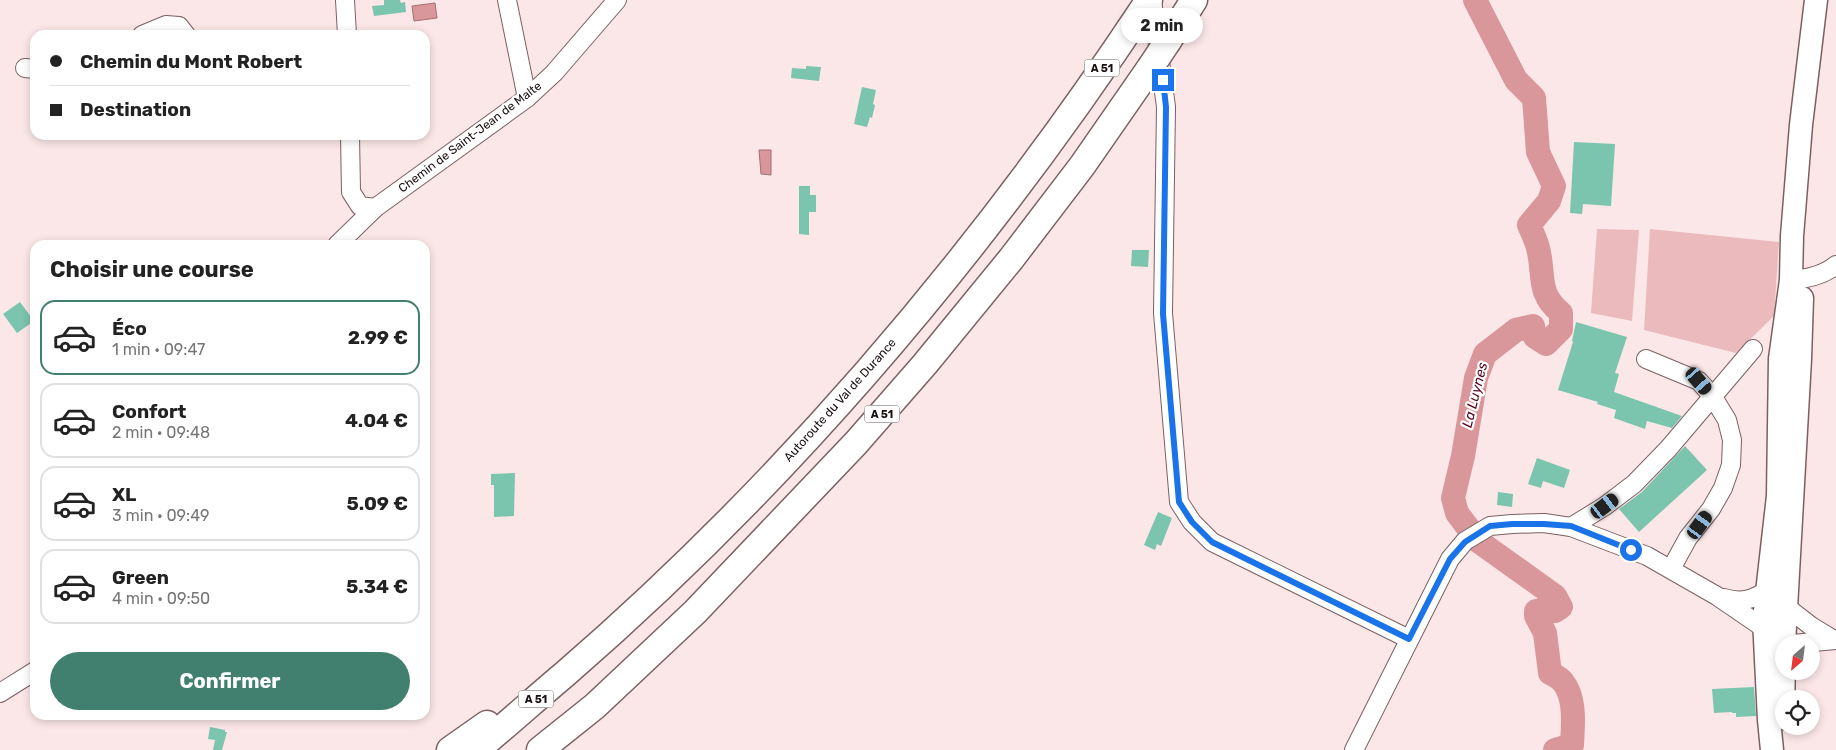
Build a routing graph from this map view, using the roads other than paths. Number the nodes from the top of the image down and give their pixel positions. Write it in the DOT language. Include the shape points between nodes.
graph roads {
  1 [pos="345,0"];
  2 [pos="507,0"];
  3 [pos="617,0"];
  4 [pos="1194,0"];
  5 [pos="1816,0"];
  6 [pos="1147,4"];
  7 [pos="154,30"];
  8 [pos="182,30"];
  9 [pos="347,30"];
  10 [pos="527,98"];
  11 [pos="350,140"];
  12 [pos="374,208"];
  13 [pos="342,240"];
  14 [pos="1836,265"];
  15 [pos="1797,280"];
  16 [pos="1753,349"];
  17 [pos="1646,359"];
  18 [pos="1713,397"];
  19 [pos="1571,526"];
  20 [pos="1670,569"];
  21 [pos="1766,591"];
  22 [pos="1717,596"];
  23 [pos="1785,605"];
  24 [pos="1765,627"];
  25 [pos="1784,635"];
  26 [pos="1775,636"];
  27 [pos="1409,639"];
  28 [pos="1835,640"];
  29 [pos="1820,641"];
  30 [pos="596,647"];
  31 [pos="30,674"];
  32 [pos="1784,680"];
  33 [pos="0,693"];
  34 [pos="573,725"];
  35 [pos="450,750"];
  36 [pos="476,750"];
  37 [pos="540,750"];
  38 [pos="546,750"];
  39 [pos="1354,750"];
  40 [pos="1772,750"];
  41 [pos="1784,750"];
  1 -- 9 [label="street"];
  2 -- 10 [label="street"];
  3 -- 10 [label="street, Chemin de Saint-Jean de Malte" via="554,73"];
  4 -- 34 [label="highway, A 51, bridge" via="1082,166 931,356 856,443 695,612"];
  5 -- 15 [label="main road" via="1792,236"];
  6 -- 27 [label="street" via="1166,107 1163,314 1179,502 1192,522 1212,542"];
  6 -- 30 [label="highway, Autoroute du Val de Durance / A 51" via="979,238 907,325 791,456 687,562"];
  7 -- 8 [label="street" via="166,25 179,26"];
  10 -- 12 [label="street, Chemin de Saint-Jean de Malte"];
  11 -- 12 [label="street" via="351,192 360,206"];
  12 -- 13 [label="street, Chemin de Saint-Jean de Malte"];
  14 -- 15 [label="street" via="1830,270"];
  15 -- 21 [label="main road" via="1780,359 1778,496"];
  15 -- 23 [label="main road" via="1800,359"];
  16 -- 18 [label="street"];
  17 -- 18 [label="street" via="1699,381"];
  18 -- 19 [label="street" via="1634,484"];
  18 -- 20 [label="street" via="1727,420 1732,440 1731,465 1711,509 1688,538"];
  19 -- 20 [label="street"];
  19 -- 27 [label="street" via="1490,526 1465,542 1450,559"];
  20 -- 22 [label="street"];
  21 -- 22 [label="street" via="1750,600 1734,601"];
  21 -- 23 [label="street"];
  21 -- 24 [label="main road"];
  22 -- 24 [label="street"];
  23 -- 25 [label="main road"];
  23 -- 28 [label="street" via="1810,626"];
  24 -- 26 [label="street"];
  24 -- 40 [label="main road"];
  27 -- 39 [label="street"];
  28 -- 29 [label="street"];
  30 -- 35 [label="highway"];
  30 -- 36 [label="highway, Autoroute du Val de Durance / A 51"];
  31 -- 33 [label="street"];
  32 -- 41 [label="main road"];
  34 -- 37 [label="highway, A 51"];
  34 -- 38 [label="highway"];
}
